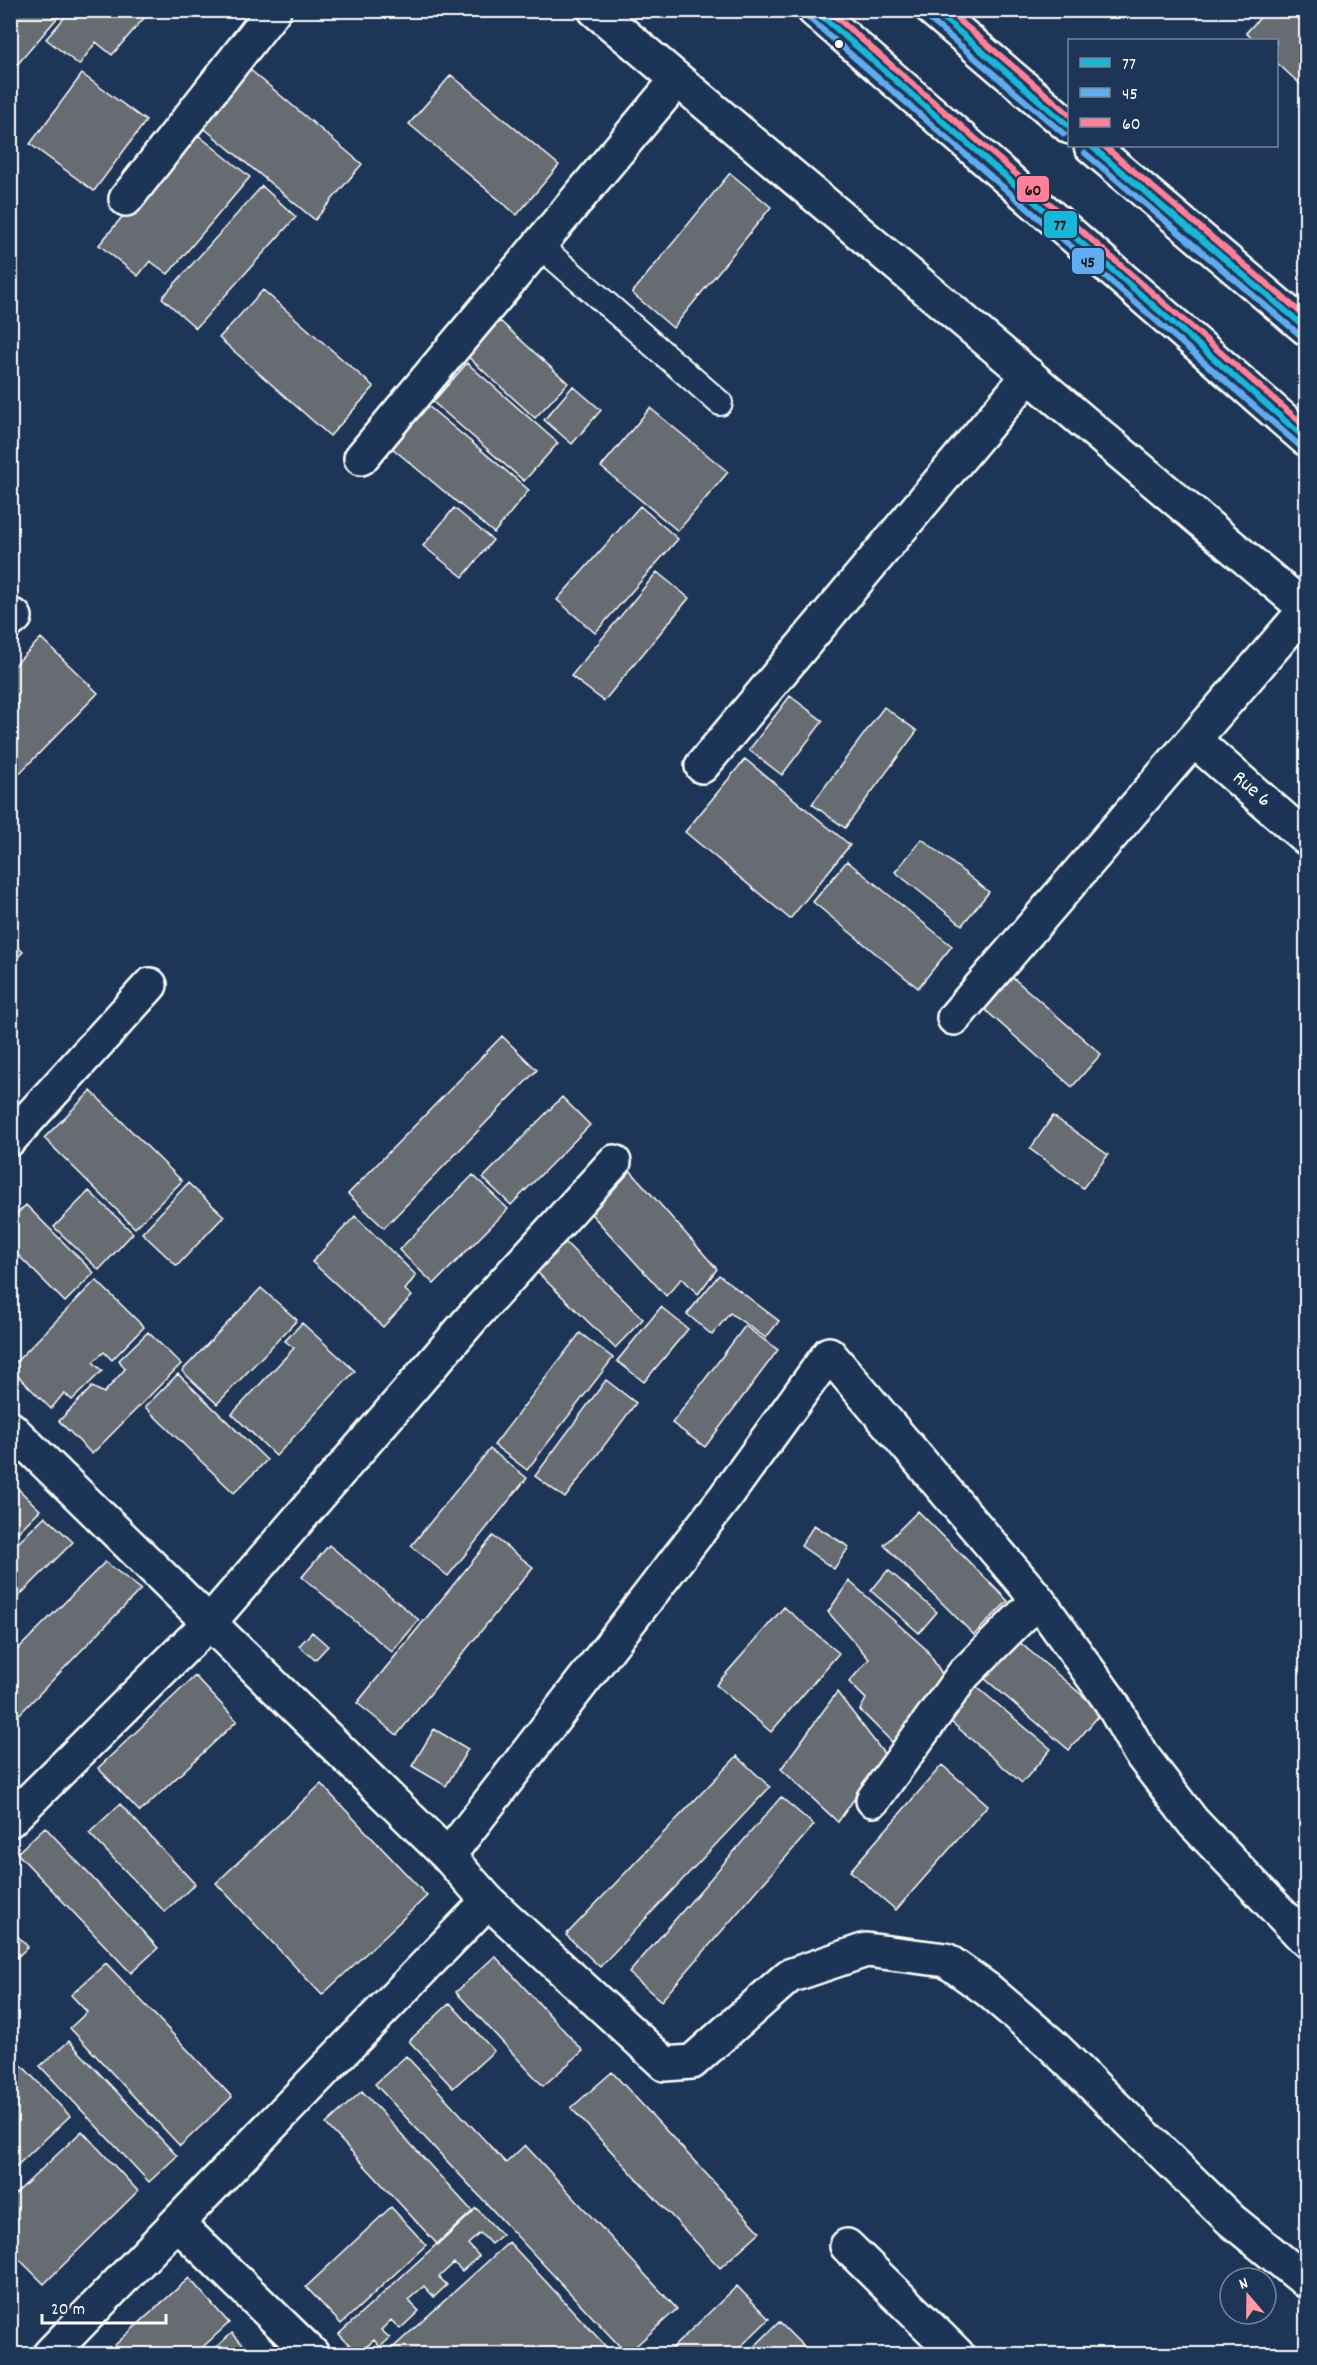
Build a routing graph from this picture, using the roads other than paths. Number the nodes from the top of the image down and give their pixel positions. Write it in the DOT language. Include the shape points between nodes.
graph roads {
  1 [pos="274,10"];
  2 [pos="595,10"];
  3 [pos="814,10"];
  4 [pos="933,10"];
  5 [pos="677,80"];
  6 [pos="1068,125"];
  7 [pos="1092,147"];
  8 [pos="126,199"];
  9 [pos="539,245"];
  10 [pos="1306,328"];
  11 [pos="1029,375"];
  12 [pos="720,403"];
  13 [pos="1306,439"];
  14 [pos="361,458"];
  15 [pos="1306,609"];
  16 [pos="1195,741"];
  17 [pos="702,766"];
  18 [pos="1306,838"];
  19 [pos="150,985"];
  20 [pos="954,1018"];
  21 [pos="10,1139"];
  22 [pos="614,1162"];
  23 [pos="10,1428"];
  24 [pos="1038,1600"];
  25 [pos="209,1623"];
  26 [pos="873,1800"];
  27 [pos="10,1820"];
  28 [pos="448,1856"];
  29 [pos="488,1901"];
  30 [pos="1306,1940"];
  31 [pos="177,2223"];
  32 [pos="847,2246"];
  33 [pos="1306,2281"];
  34 [pos="50,2355"];
  35 [pos="312,2355"];
  36 [pos="957,2355"];
  1 -- 8 [label="street"];
  2 -- 5 [label="street"];
  3 -- 13 [label="street"];
  4 -- 6 [label="street"];
  5 -- 9 [label="street"];
  5 -- 11 [label="street"];
  7 -- 10 [label="street"];
  9 -- 12 [label="lane"];
  9 -- 14 [label="street"];
  11 -- 15 [label="street"];
  11 -- 17 [label="street"];
  15 -- 16 [label="street"];
  16 -- 18 [label="street, Rue 6"];
  16 -- 20 [label="street"];
  19 -- 21 [label="street"];
  22 -- 25 [label="street" via="472,1318"];
  23 -- 25 [label="street"];
  24 -- 26 [label="street" via="963,1676"];
  24 -- 28 [label="street" via="829,1354 726,1496"];
  24 -- 30 [label="street" via="1111,1702 1140,1753 1193,1822"];
  25 -- 27 [label="street"];
  25 -- 28 [label="street"];
  28 -- 29 [label="street"];
  29 -- 31 [label="street"];
  29 -- 33 [label="street" via="665,2064 692,2062 789,1976 866,1950 946,1960 1051,2044 1231,2220"];
  31 -- 34 [label="street"];
  31 -- 35 [label="street"];
  32 -- 36 [label="street"];
}
